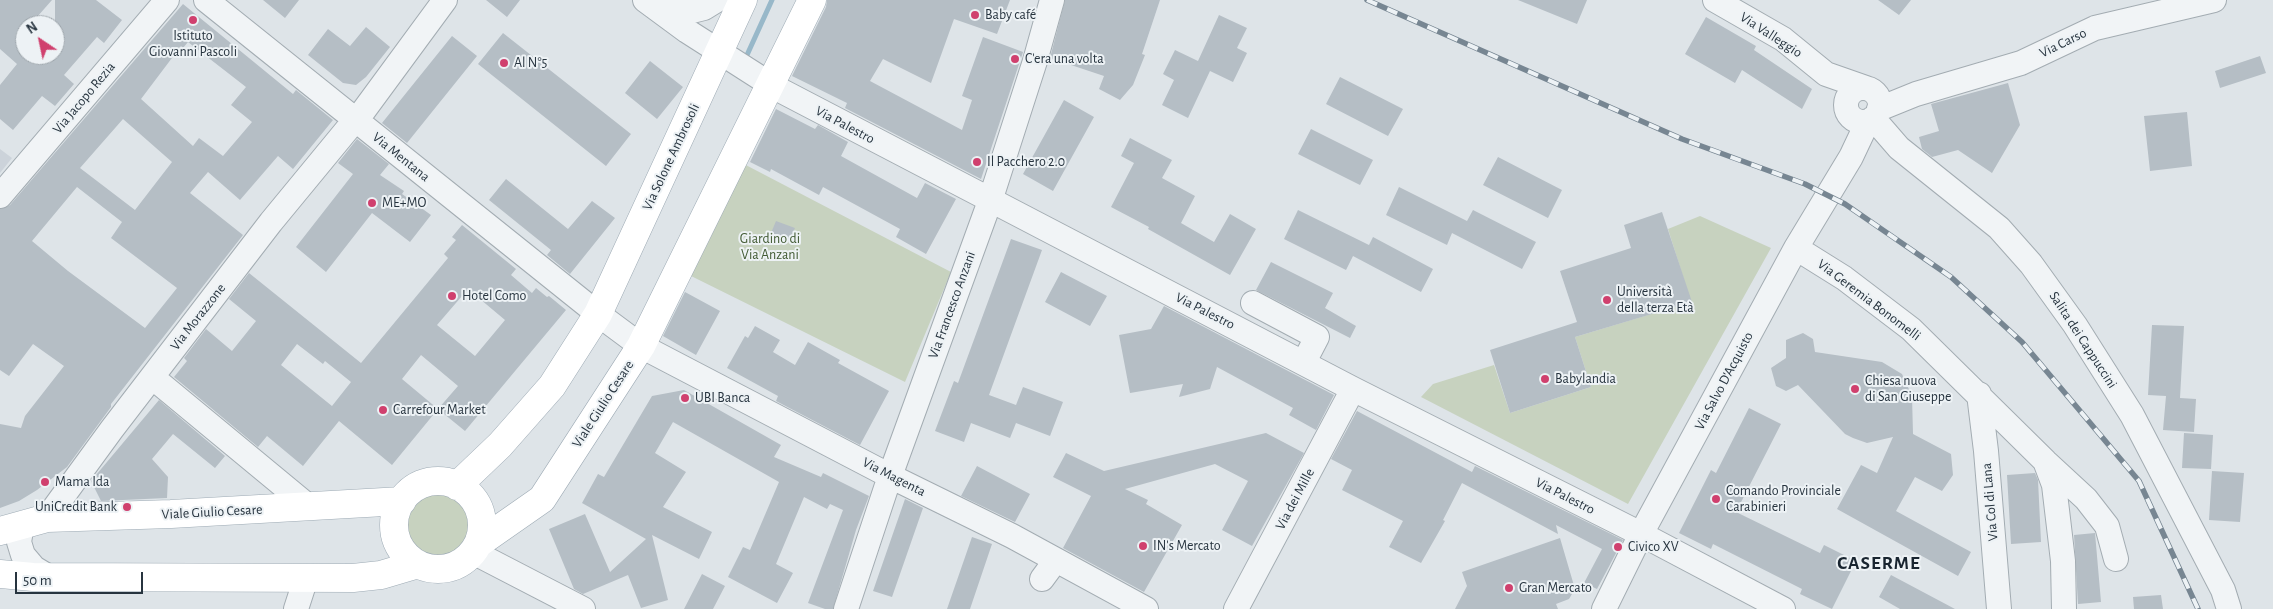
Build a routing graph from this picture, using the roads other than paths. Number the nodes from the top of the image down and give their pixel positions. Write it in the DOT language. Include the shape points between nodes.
graph roads {
  1 [pos="167,0"];
  2 [pos="206,0"];
  3 [pos="445,0"];
  4 [pos="717,0"];
  5 [pos="743,0"];
  6 [pos="812,0"];
  7 [pos="1052,0"];
  8 [pos="1715,0"];
  9 [pos="2214,0"];
  10 [pos="647,2"];
  11 [pos="725,57"];
  12 [pos="764,81"];
  13 [pos="1866,108"];
  14 [pos="356,121"];
  15 [pos="0,196"];
  16 [pos="990,201"];
  17 [pos="1796,248"];
  18 [pos="1253,303"];
  19 [pos="598,314"];
  20 [pos="641,346"];
  21 [pos="1304,362"];
  22 [pos="152,376"];
  23 [pos="1353,389"];
  24 [pos="1979,394"];
  25 [pos="2045,461"];
  26 [pos="890,476"];
  27 [pos="457,486"];
  28 [pos="402,501"];
  29 [pos="308,506"];
  30 [pos="23,525"];
  31 [pos="1641,534"];
  32 [pos="476,548"];
  33 [pos="2116,559"];
  34 [pos="1056,560"];
  35 [pos="418,564"];
  36 [pos="0,574"];
  37 [pos="49,576"];
  38 [pos="306,578"];
  39 [pos="1042,579"];
  40 [pos="1772,606"];
  41 [pos="296,609"];
  42 [pos="583,609"];
  43 [pos="846,609"];
  44 [pos="1146,609"];
  45 [pos="1236,609"];
  46 [pos="1604,609"];
  47 [pos="1999,609"];
  48 [pos="2064,609"];
  49 [pos="2229,609"];
  1 -- 15 [label="street, Via Jacopo Rezia"];
  2 -- 14 [label="street, Via Mentana"];
  3 -- 14 [label="street, Via Morazzone"];
  4 -- 10 [label="street" via="704,8 683,12"];
  5 -- 11 [label="main road, Via Solone Ambrosoli"];
  6 -- 12 [label="main road"];
  7 -- 16 [label="street, Via Francesco Anzani"];
  8 -- 13 [label="street, Via Valleggio" via="1783,39"];
  9 -- 13 [label="street, Via Carso" via="2095,28 2021,63"];
  10 -- 11 [label="street, Via Palestro"];
  11 -- 12 [label="street, Via Palestro"];
  11 -- 19 [label="main road, Via Solone Ambrosoli"];
  12 -- 16 [label="street, Via Palestro"];
  12 -- 20 [label="main road"];
  13 -- 17 [label="street, Via Salvo D'Acquisto" via="1851,156"];
  13 -- 49 [label="street, Salita dei Cappuccini" via="1899,148 1999,228 2031,264 2075,325 2132,415 2223,590"];
  14 -- 19 [label="street, Via Mentana"];
  14 -- 22 [label="street, Via Morazzone" via="271,222"];
  16 -- 21 [label="street, Via Palestro"];
  16 -- 26 [label="street, Via Francesco Anzani"];
  17 -- 24 [label="street, Via Geremia Bonomelli" via="1844,278 1911,329"];
  17 -- 31 [label="street, Via Salvo D'Acquisto"];
  18 -- 21 [label="street" via="1317,337"];
  19 -- 20 [label="street, Via Mentana"];
  19 -- 27 [label="main road" via="552,386 500,445"];
  20 -- 26 [label="street, Via Magenta"];
  20 -- 32 [label="main road, Viale Giulio Cesare" via="542,499"];
  21 -- 23 [label="street, Via Palestro"];
  22 -- 29 [label="street"];
  22 -- 30 [label="street, Via Morazzone"];
  23 -- 31 [label="street, Via Palestro"];
  23 -- 45 [label="street, Via dei Mille"];
  24 -- 25 [label="street, Via Geremia Bonomelli"];
  24 -- 47 [label="street, Via Col di Lana"];
  25 -- 33 [label="street" via="2086,499 2107,526"];
  25 -- 48 [label="street, Via Geremia Bonomelli" via="2054,486 2062,551"];
  26 -- 34 [label="street, Via Magenta"];
  26 -- 43 [label="street, Via Francesco Anzani"];
  27 -- 28 [label="main road" via="445,482 427,484 410,492"];
  27 -- 32 [label="main road" via="468,493 481,516 482,530"];
  28 -- 29 [label="main road, Viale Giulio Cesare"];
  28 -- 35 [label="main road" via="394,529 406,556"];
  29 -- 30 [label="main road, Viale Giulio Cesare"];
  30 -- 37 [label="street" via="19,542 24,556 34,568"];
  31 -- 40 [label="street, Via Palestro"];
  31 -- 46 [label="street, Via Salvo D'Acquisto"];
  32 -- 35 [label="main road" via="462,562 448,568 432,569"];
  32 -- 42 [label="street"];
  34 -- 39 [label="street"];
  34 -- 44 [label="street, Via Magenta"];
  35 -- 38 [label="main road" via="381,575"];
  36 -- 37 [label="main road"];
  37 -- 38 [label="main road"];
  38 -- 41 [label="street"];
}
